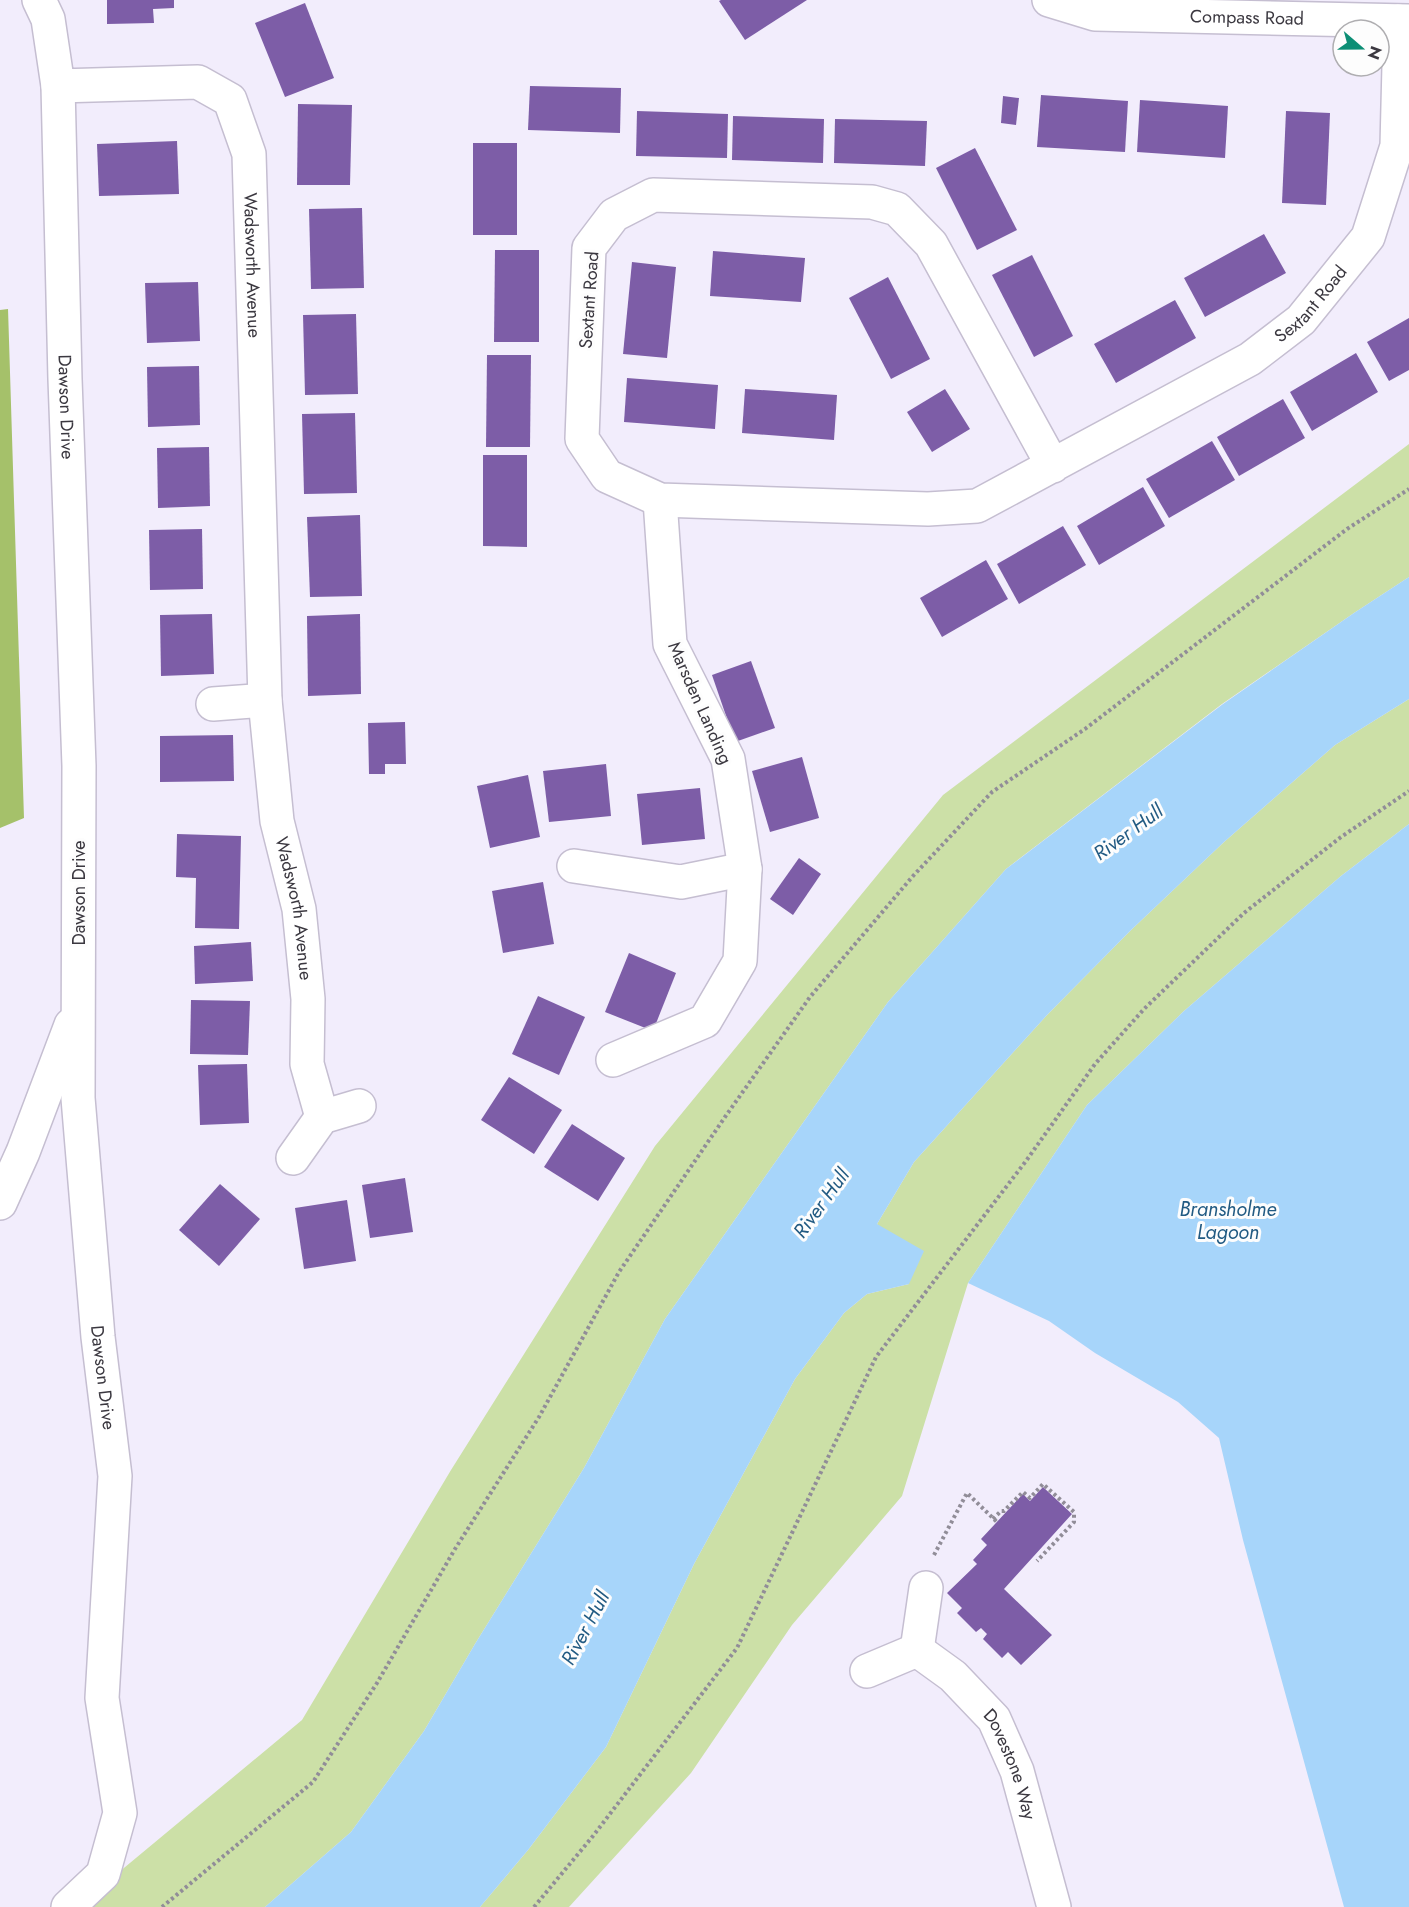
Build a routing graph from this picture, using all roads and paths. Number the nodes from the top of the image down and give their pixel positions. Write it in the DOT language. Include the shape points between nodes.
graph roads {
  1 [pos="39,0"];
  2 [pos="1049,0"];
  3 [pos="1403,21"];
  4 [pos="58,86"];
  5 [pos="1053,466"];
  6 [pos="1409,489"];
  7 [pos="660,500"];
  8 [pos="265,700"];
  9 [pos="213,704"];
  10 [pos="1409,791"];
  11 [pos="574,866"];
  12 [pos="745,869"];
  13 [pos="79,1004"];
  14 [pos="613,1060"];
  15 [pos="359,1106"];
  16 [pos="322,1117"];
  17 [pos="293,1158"];
  18 [pos="0,1203"];
  19 [pos="1037,1561"];
  20 [pos="927,1576"];
  21 [pos="917,1650"];
  22 [pos="867,1671"];
  23 [pos="68,1907"];
  24 [pos="162,1907"];
  25 [pos="534,1907"];
  26 [pos="1054,1907"];
  1 -- 4 [label="street" via="48,19"];
  2 -- 3 [label="street, Compass Road" via="1095,14"];
  3 -- 5 [label="street, Sextant Road" via="1397,146 1368,237 1301,320 1250,359"];
  4 -- 8 [label="street, Wadsworth Avenue" via="198,82 230,100 249,154"];
  4 -- 13 [label="street, Dawson Drive" via="79,766"];
  5 -- 7 [label="street, Sextant Road" via="977,506 928,509"];
  5 -- 7 [label="street, Sextant Road" via="931,244 897,209 872,202 653,195 614,215 589,248 582,439 607,476"];
  6 -- 24 [label="path" via="1347,529 1085,729 992,792 913,876 810,997 626,1262 539,1417 313,1782"];
  7 -- 12 [label="street, Marsden Landing" via="670,644 728,759"];
  8 -- 9 [label="street"];
  8 -- 16 [label="street, Wadsworth Avenue" via="277,821 299,909 308,999 307,1064"];
  10 -- 25 [label="path" via="1341,837 1244,913 1144,1009 1095,1064 876,1357 737,1648"];
  11 -- 12 [label="street" via="681,882"];
  12 -- 14 [label="street, Marsden Landing" via="740,961 705,1021"];
  13 -- 18 [label="street"];
  13 -- 23 [label="street, Dawson Drive" via="78,1098 98,1338 115,1476 102,1698 120,1813 104,1874"];
  15 -- 16 [label="street"];
  16 -- 17 [label="street"];
  19 -- 20 [label="path" via="1074,1522 1074,1512 1043,1484 1030,1498 1023,1492 995,1520 967,1493"];
  20 -- 21 [label="street"];
  21 -- 22 [label="street"];
  21 -- 26 [label="street, Dovestone Way" via="954,1676 994,1719 1017,1771"];
}
